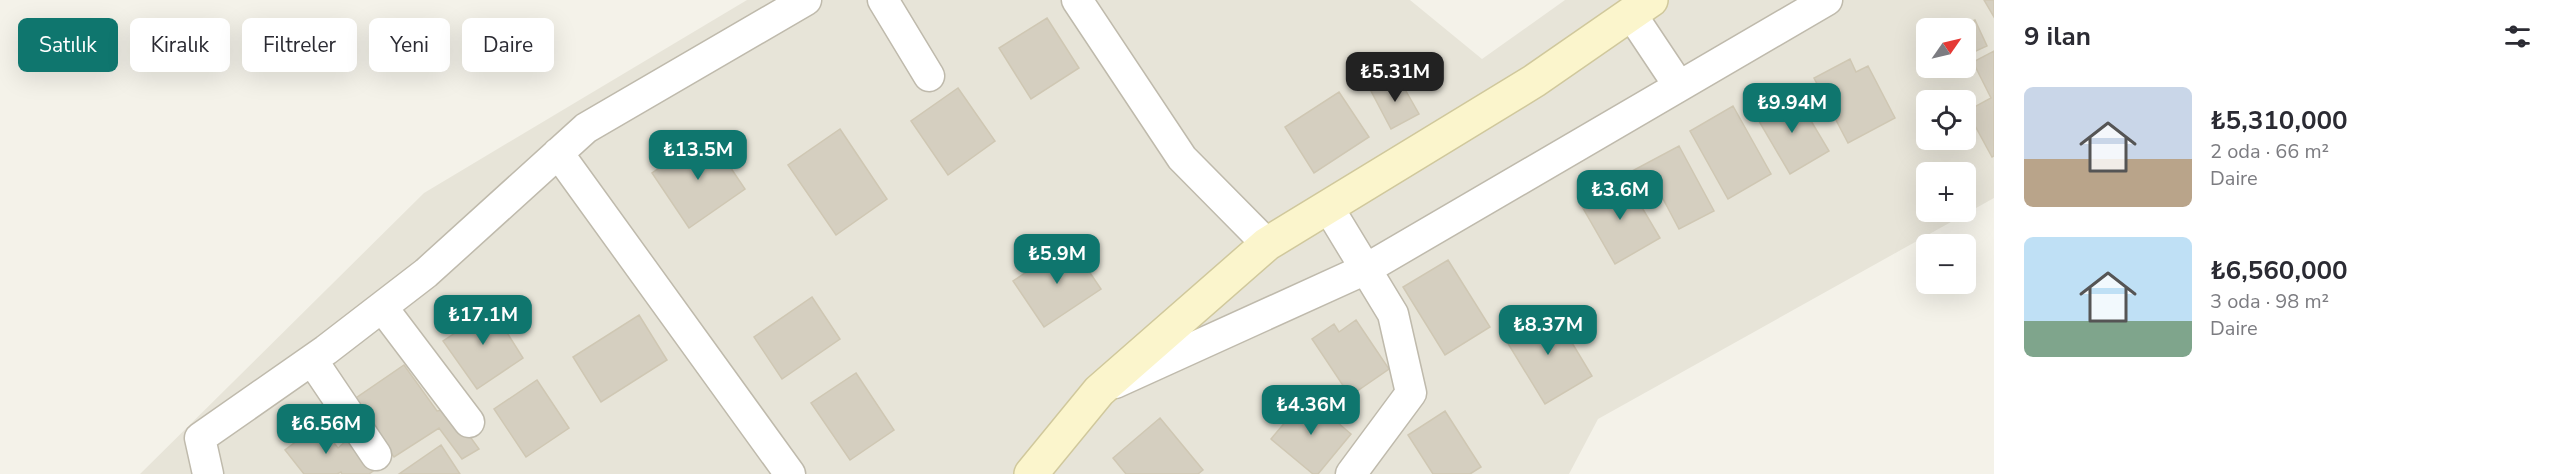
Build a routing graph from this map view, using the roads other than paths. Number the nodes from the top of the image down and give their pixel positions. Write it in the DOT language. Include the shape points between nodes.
graph roads {
  1 [pos="806,0"];
  2 [pos="882,0"];
  3 [pos="1077,0"];
  4 [pos="1827,0"];
  5 [pos="1641,7"];
  6 [pos="929,76"];
  7 [pos="1679,86"];
  8 [pos="558,153"];
  9 [pos="1328,207"];
  10 [pos="1267,244"];
  11 [pos="1366,269"];
  12 [pos="382,307"];
  13 [pos="312,360"];
  14 [pos="1099,391"];
  15 [pos="469,422"];
  16 [pos="376,455"];
  17 [pos="208,474"];
  18 [pos="790,474"];
  19 [pos="1031,474"];
  20 [pos="1351,474"];
  1 -- 8 [label="street" via="586,128"];
  2 -- 6 [label="street"];
  3 -- 10 [label="street" via="1182,158"];
  4 -- 7 [label="street"];
  5 -- 7 [label="street"];
  5 -- 9 [label="street" via="1534,81"];
  7 -- 11 [label="street"];
  8 -- 12 [label="street" via="426,273"];
  8 -- 18 [label="street"];
  9 -- 10 [label="street"];
  9 -- 11 [label="street"];
  10 -- 14 [label="street"];
  11 -- 14 [label="street"];
  11 -- 20 [label="street" via="1393,314 1411,393"];
  12 -- 13 [label="street"];
  12 -- 15 [label="street"];
  13 -- 16 [label="street"];
  13 -- 17 [label="street" via="200,438"];
  14 -- 19 [label="street"];
}
